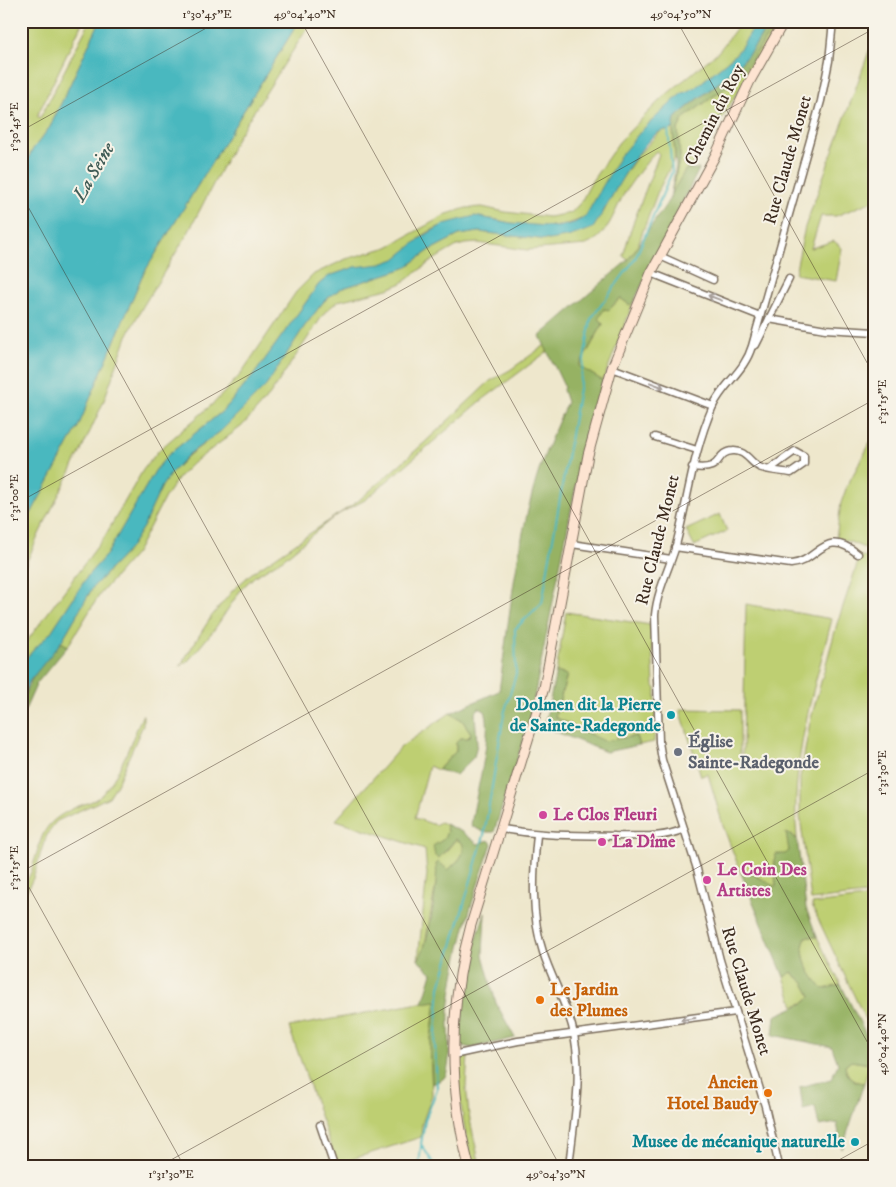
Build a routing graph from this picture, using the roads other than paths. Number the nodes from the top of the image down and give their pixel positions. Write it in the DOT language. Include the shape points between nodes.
graph roads {
  1 [pos="784,21"];
  2 [pos="834,21"];
  3 [pos="660,256"];
  4 [pos="650,273"];
  5 [pos="789,279"];
  6 [pos="713,280"];
  7 [pos="760,316"];
  8 [pos="769,319"];
  9 [pos="875,332"];
  10 [pos="752,346"];
  11 [pos="612,368"];
  12 [pos="713,406"];
  13 [pos="656,437"];
  14 [pos="697,450"];
  15 [pos="692,466"];
  16 [pos="770,469"];
  17 [pos="572,544"];
  18 [pos="675,547"];
  19 [pos="858,554"];
  20 [pos="672,559"];
  21 [pos="502,829"];
  22 [pos="684,829"];
  23 [pos="537,835"];
  24 [pos="736,1012"];
  25 [pos="574,1034"];
  26 [pos="454,1055"];
  27 [pos="320,1125"];
  28 [pos="334,1166"];
  29 [pos="469,1166"];
  30 [pos="569,1166"];
  31 [pos="779,1166"];
  1 -- 3 [label="main road, Chemin du Roy"];
  2 -- 7 [label="street, Rue Claude Monet" via="821,101"];
  3 -- 4 [label="main road, Chemin du Roy"];
  3 -- 6 [label="street"];
  7 -- 4 [label="street, one-way"];
  4 -- 11 [label="main road, Chemin du Roy"];
  5 -- 8 [label="street"];
  7 -- 10 [label="street, Rue Claude Monet"];
  8 -- 9 [label="street" via="826,329"];
  8 -- 10 [label="street" via="756,345"];
  10 -- 12 [label="street, Rue Claude Monet" via="742,368"];
  11 -- 12 [label="street, one-way"];
  11 -- 17 [label="main road, Chemin du Roy" via="588,455"];
  12 -- 14 [label="street, Rue Claude Monet"];
  13 -- 14 [label="street"];
  14 -- 15 [label="street, Rue Claude Monet"];
  15 -- 16 [label="street" via="707,469 732,451 740,452 760,467"];
  15 -- 18 [label="street, Rue Claude Monet"];
  16 -- 16 [label="street" via="791,473 804,464 804,456 795,451"];
  17 -- 20 [label="street"];
  17 -- 21 [label="main road, Chemin du Roy" via="544,688"];
  18 -- 19 [label="street" via="790,564 797,564 832,543 848,546"];
  18 -- 20 [label="street, Rue Claude Monet"];
  20 -- 22 [label="street, Rue Claude Monet" via="655,615 659,742 668,783"];
  21 -- 23 [label="street"];
  21 -- 26 [label="main road, Chemin du Roy" via="462,962 456,999"];
  22 -- 23 [label="street" via="657,837"];
  22 -- 24 [label="street, Rue Claude Monet"];
  23 -- 25 [label="street" via="534,866 537,929"];
  24 -- 25 [label="street, one-way"];
  24 -- 31 [label="street, Rue Claude Monet" via="765,1106"];
  25 -- 26 [label="street" via="518,1041"];
  25 -- 30 [label="street" via="577,1082"];
  26 -- 29 [label="main road, Chemin du Roy" via="458,1116"];
  27 -- 28 [label="street"];
}
